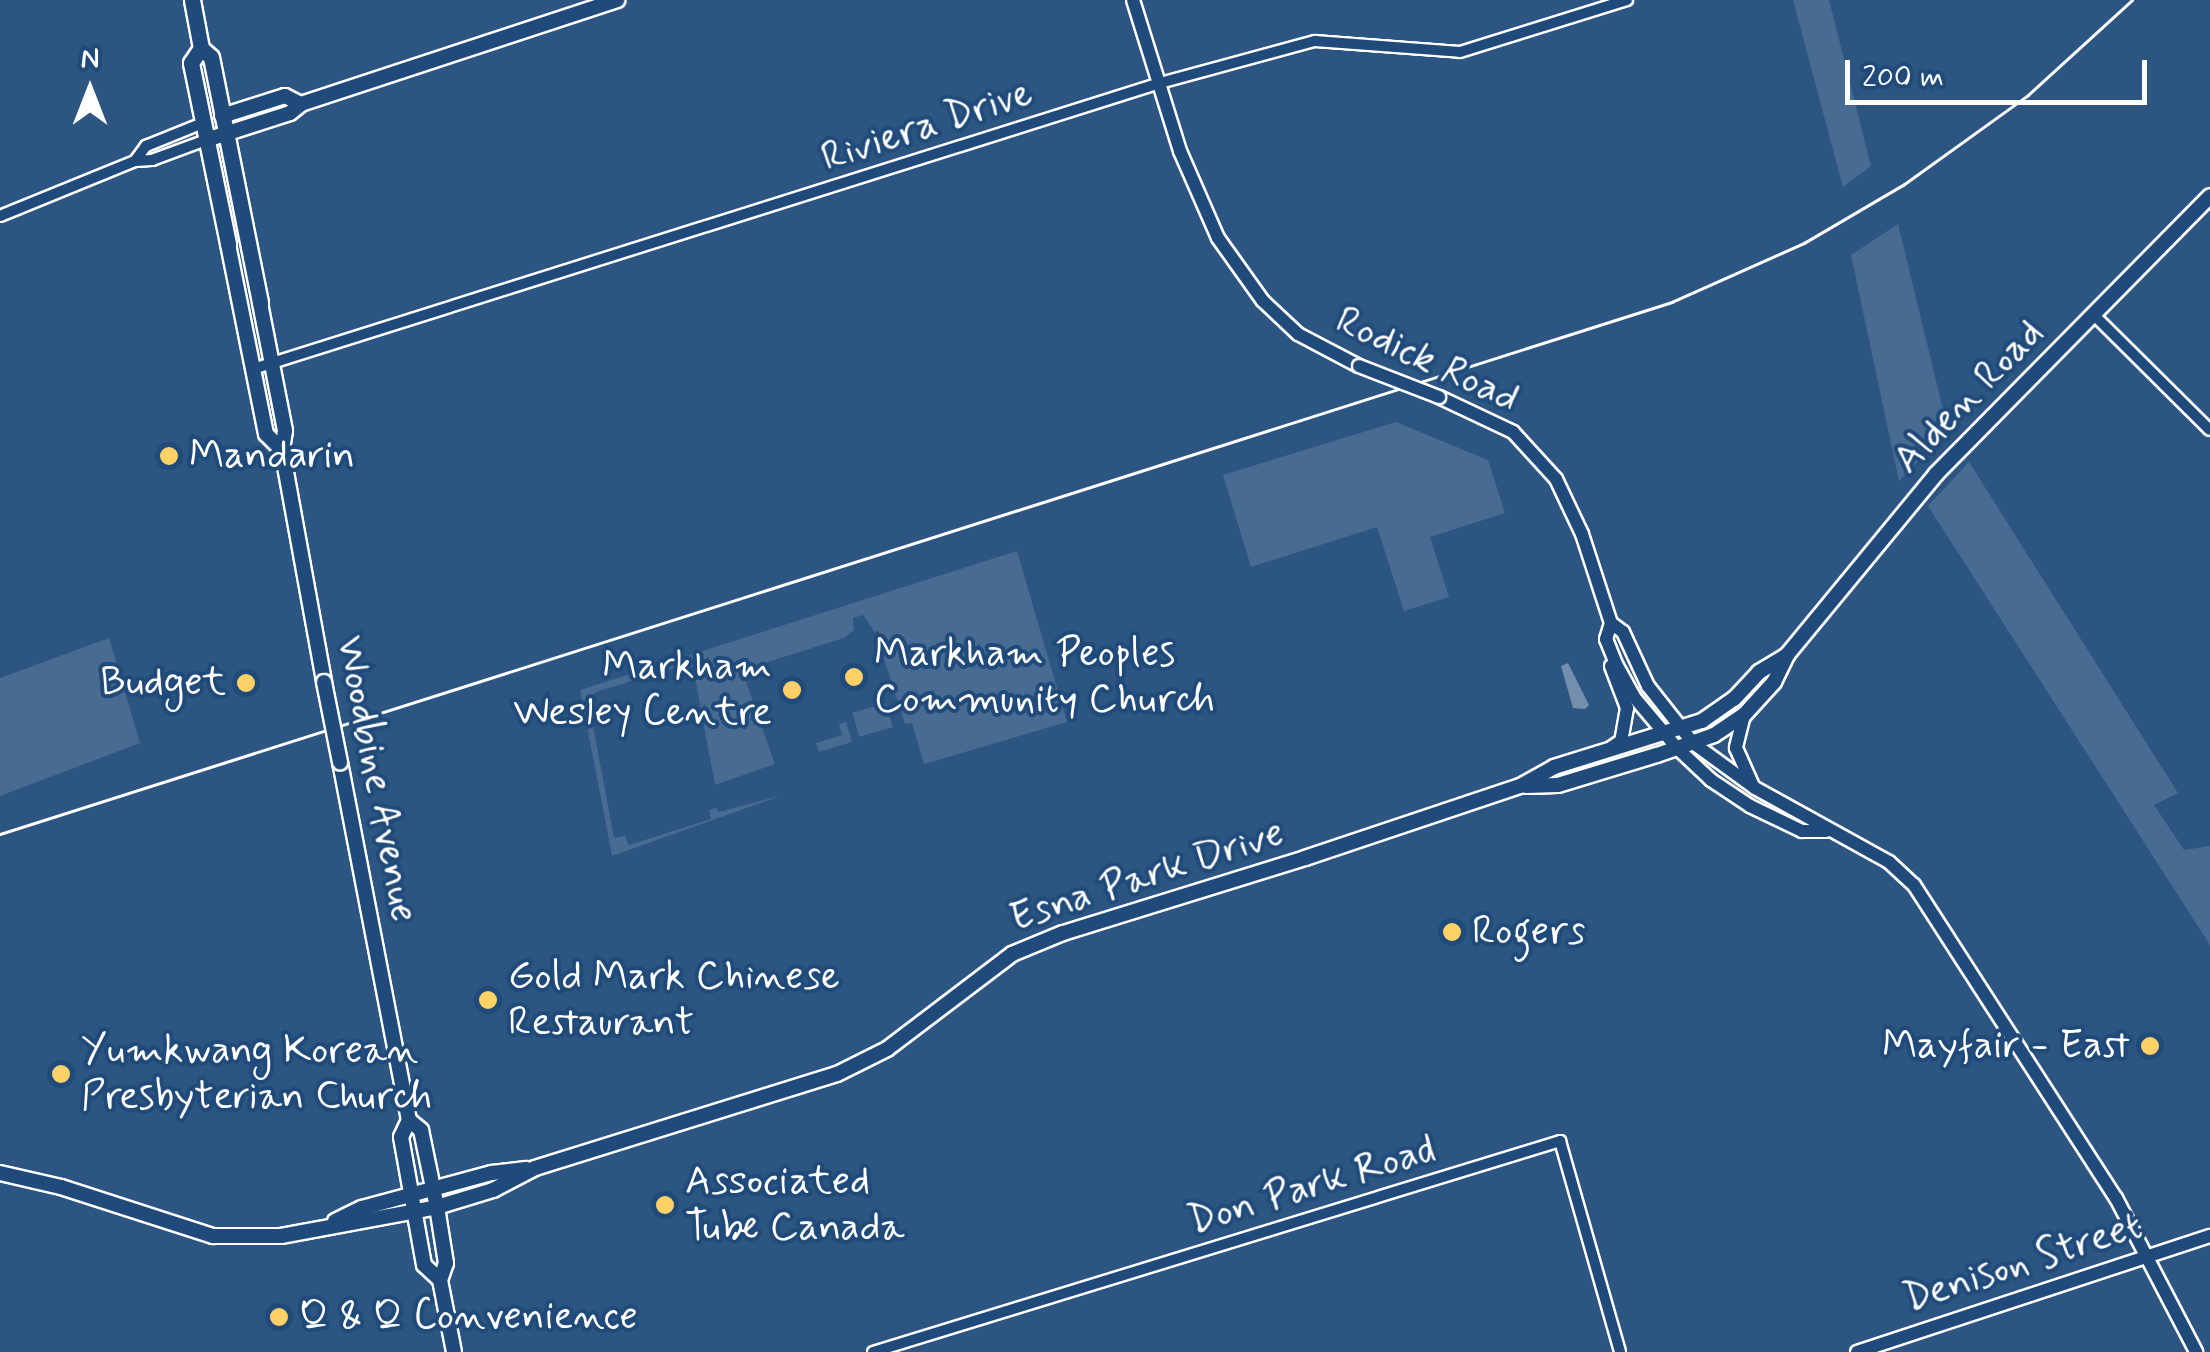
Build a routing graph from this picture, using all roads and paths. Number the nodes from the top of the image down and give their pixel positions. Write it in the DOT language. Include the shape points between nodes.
graph roads {
  1 [pos="192,0"];
  2 [pos="618,0"];
  3 [pos="1133,0"];
  4 [pos="1627,0"];
  5 [pos="200,48"];
  6 [pos="1160,83"];
  7 [pos="301,104"];
  8 [pos="222,116"];
  9 [pos="203,123"];
  10 [pos="226,134"];
  11 [pos="206,140"];
  12 [pos="135,161"];
  13 [pos="2210,196"];
  14 [pos="239,202"];
  15 [pos="219,204"];
  16 [pos="0,216"];
  17 [pos="228,244"];
  18 [pos="260,303"];
  19 [pos="2094,315"];
  20 [pos="273,364"];
  21 [pos="253,369"];
  22 [pos="2210,430"];
  23 [pos="282,450"];
  24 [pos="1611,623"];
  25 [pos="1606,639"];
  26 [pos="1787,654"];
  27 [pos="1744,716"];
  28 [pos="1672,731"];
  29 [pos="1693,743"];
  30 [pos="1677,748"];
  31 [pos="1603,752"];
  32 [pos="1520,786"];
  33 [pos="1754,788"];
  34 [pos="1826,831"];
  35 [pos="408,1120"];
  36 [pos="534,1168"];
  37 [pos="0,1174"];
  38 [pos="433,1190"];
  39 [pos="412,1196"];
  40 [pos="436,1207"];
  41 [pos="414,1213"];
  42 [pos="325,1226"];
  43 [pos="2210,1236"];
  44 [pos="2148,1255"];
  45 [pos="440,1280"];
  46 [pos="454,1352"];
  47 [pos="873,1352"];
  48 [pos="1620,1352"];
  49 [pos="1857,1352"];
  50 [pos="2196,1352"];
  1 -- 5 [label="main road, Woodbine Avenue"];
  2 -- 7 [label="main road"];
  3 -- 6 [label="street, Rodick Road"];
  4 -- 6 [label="street, Riviera Drive" via="1460,52 1315,41"];
  5 -- 8 [label="main road, Woodbine Avenue" via="212,57"];
  5 -- 9 [label="main road, Woodbine Avenue" via="192,63"];
  6 -- 20 [label="street, Riviera Drive"];
  6 -- 24 [label="street, Rodick Road, bridge" via="1200,204 1238,269 1298,334 1358,366 1495,421 1537,454 1570,503"];
  7 -- 8 [label="main road" via="284,96"];
  7 -- 10 [label="main road"];
  8 -- 9 [label="street"];
  8 -- 10 [label="main road, Woodbine Avenue"];
  9 -- 11 [label="main road, Woodbine Avenue"];
  9 -- 12 [label="street" via="146,146"];
  10 -- 11 [label="main road"];
  10 -- 14 [label="main road, Woodbine Avenue"];
  11 -- 12 [label="street"];
  11 -- 15 [label="main road, Woodbine Avenue"];
  12 -- 16 [label="street"];
  13 -- 19 [label="main road, Alden Road"];
  14 -- 15 [label="main road"];
  14 -- 18 [label="main road, Woodbine Avenue"];
  15 -- 17 [label="main road, Woodbine Avenue"];
  17 -- 21 [label="main road, Woodbine Avenue"];
  18 -- 20 [label="main road, Woodbine Avenue"];
  19 -- 22 [label="street"];
  19 -- 26 [label="main road, Alden Road" via="1945,463"];
  20 -- 21 [label="street, Riviera Drive"];
  20 -- 23 [label="main road, Woodbine Avenue"];
  21 -- 23 [label="main road, Woodbine Avenue" via="266,434"];
  23 -- 35 [label="main road, Woodbine Avenue, bridge"];
  24 -- 25 [label="street"];
  24 -- 28 [label="street, Rodick Road" via="1623,632"];
  25 -- 28 [label="street" via="1634,697"];
  25 -- 31 [label="street" via="1627,708 1621,741"];
  26 -- 27 [label="main road, Alden Road" via="1774,682"];
  26 -- 28 [label="main road, Alden Road" via="1702,721"];
  27 -- 29 [label="main road, Alden Road"];
  27 -- 33 [label="street" via="1736,748"];
  28 -- 29 [label="street"];
  28 -- 30 [label="street"];
  28 -- 31 [label="main road, Esna Park Drive"];
  29 -- 30 [label="main road, Alden Road"];
  29 -- 33 [label="street"];
  30 -- 32 [label="main road, Esna Park Drive" via="1558,785"];
  30 -- 34 [label="street" via="1750,806 1802,832"];
  31 -- 32 [label="main road, Esna Park Drive"];
  32 -- 36 [label="main road, Esna Park Drive" via="1063,933 1012,954 887,1049 837,1074"];
  33 -- 34 [label="street" via="1811,816"];
  34 -- 44 [label="street" via="1889,862 1914,885"];
  35 -- 38 [label="main road, Woodbine Avenue" via="421,1130"];
  35 -- 39 [label="main road, Woodbine Avenue" via="401,1136"];
  36 -- 38 [label="main road, Esna Park Drive"];
  36 -- 40 [label="main road, Esna Park Drive" via="493,1190"];
  37 -- 42 [label="main road" via="213,1236 281,1236"];
  38 -- 39 [label="main road, Esna Park Drive"];
  38 -- 40 [label="main road, Woodbine Avenue"];
  39 -- 41 [label="main road, Woodbine Avenue"];
  39 -- 42 [label="main road, Esna Park Drive"];
  40 -- 41 [label="main road, Esna Park Drive"];
  40 -- 45 [label="main road, Woodbine Avenue" via="446,1262"];
  41 -- 42 [label="main road, Esna Park Drive"];
  41 -- 45 [label="main road, Woodbine Avenue" via="424,1266"];
  43 -- 44 [label="street, Denison Street"];
  44 -- 49 [label="street, Denison Street"];
  44 -- 50 [label="street"];
  45 -- 46 [label="main road, Woodbine Avenue"];
  47 -- 48 [label="street, Don Park Road" via="1560,1141"];
}
